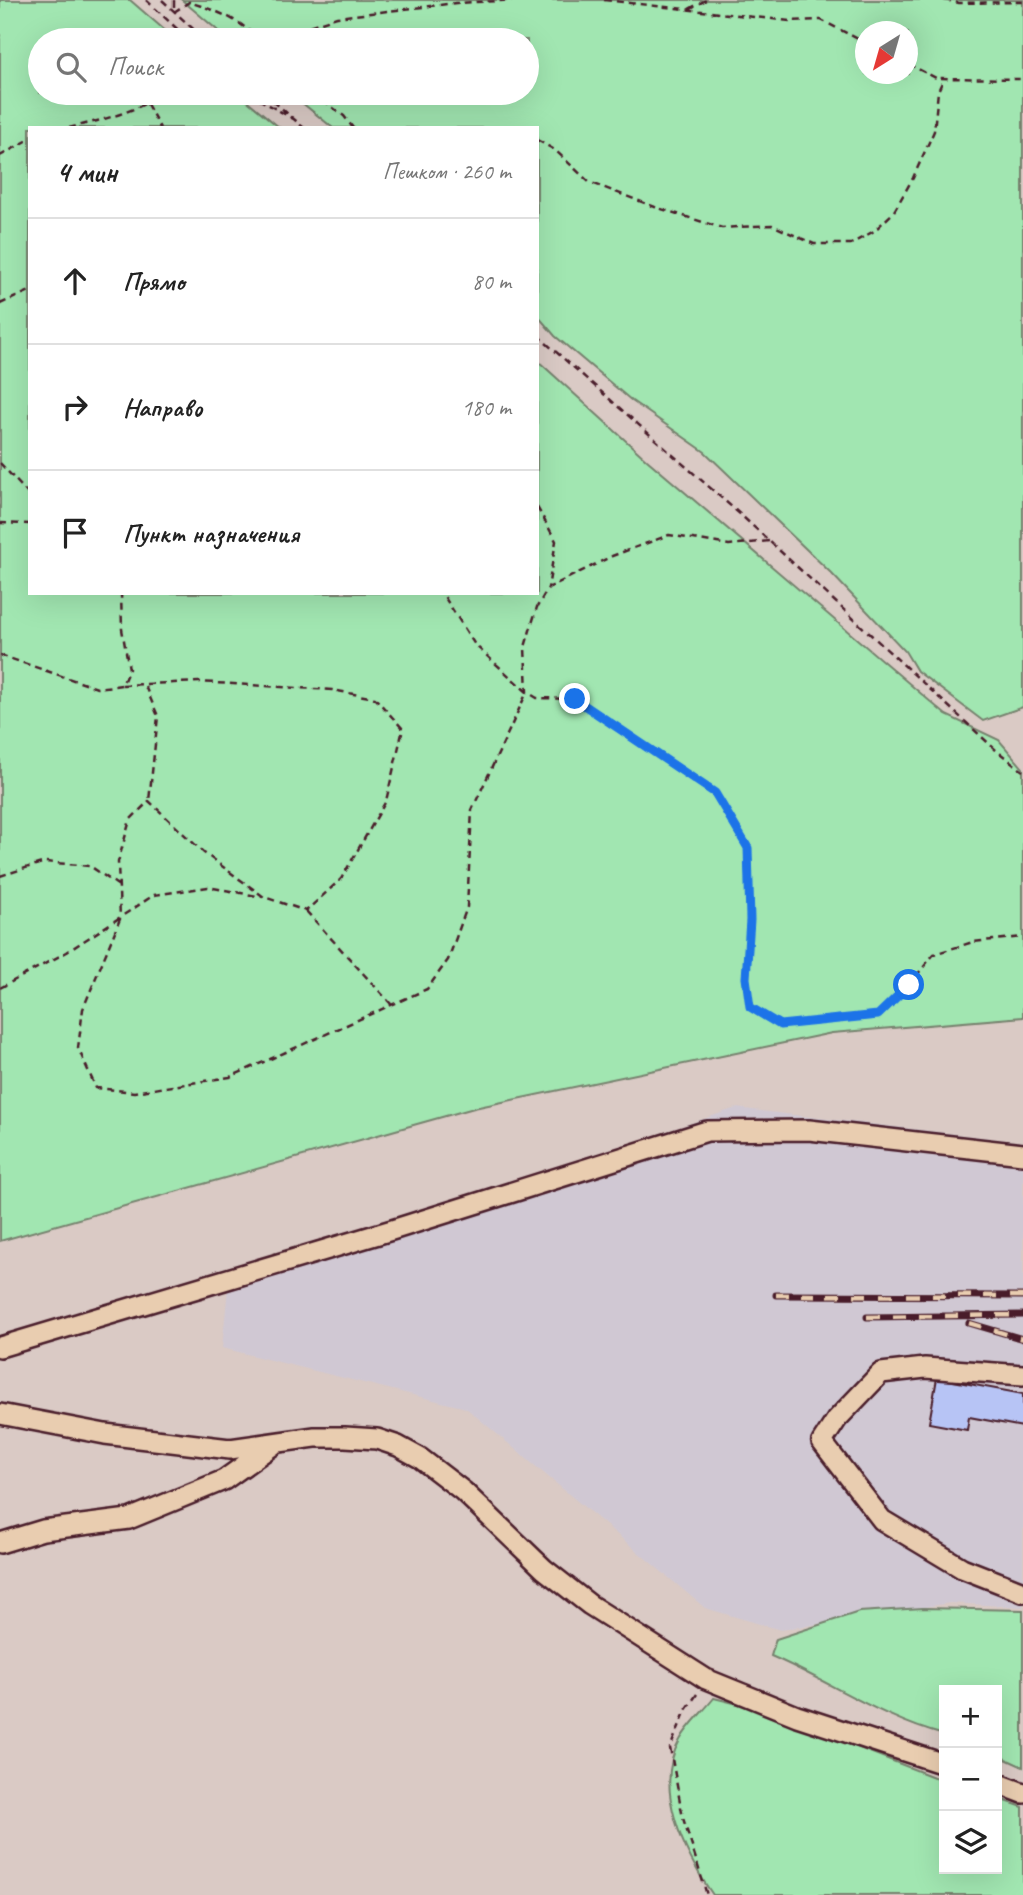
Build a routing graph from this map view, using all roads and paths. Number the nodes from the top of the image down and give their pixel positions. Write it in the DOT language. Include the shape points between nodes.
graph roads {
  1 [pos="146,0"];
  2 [pos="162,0"];
  3 [pos="174,0"];
  4 [pos="519,0"];
  5 [pos="604,0"];
  6 [pos="706,0"];
  7 [pos="944,0"];
  8 [pos="1023,2"];
  9 [pos="689,9"];
  10 [pos="174,12"];
  11 [pos="176,28"];
  12 [pos="192,28"];
  13 [pos="245,28"];
  14 [pos="300,28"];
  15 [pos="855,37"];
  16 [pos="918,69"];
  17 [pos="944,78"];
  18 [pos="1023,79"];
  19 [pos="144,105"];
  20 [pos="148,105"];
  21 [pos="269,105"];
  22 [pos="278,105"];
  23 [pos="329,105"];
  24 [pos="297,121"];
  25 [pos="77,126"];
  26 [pos="159,126"];
  27 [pos="302,126"];
  28 [pos="352,126"];
  29 [pos="28,140"];
  30 [pos="539,141"];
  31 [pos="0,156"];
  32 [pos="28,292"];
  33 [pos="0,304"];
  34 [pos="539,337"];
  35 [pos="0,463"];
  36 [pos="28,494"];
  37 [pos="539,510"];
  38 [pos="0,523"];
  39 [pos="28,524"];
  40 [pos="769,541"];
  41 [pos="548,589"];
  42 [pos="121,595"];
  43 [pos="443,595"];
  44 [pos="0,656"];
  45 [pos="144,684"];
  46 [pos="122,685"];
  47 [pos="527,692"];
  48 [pos="1023,771"];
  49 [pos="149,801"];
  50 [pos="0,876"];
  51 [pos="119,886"];
  52 [pos="264,897"];
  53 [pos="306,911"];
  54 [pos="120,919"];
  55 [pos="1023,936"];
  56 [pos="0,988"];
  57 [pos="392,1004"];
  58 [pos="1023,1154"];
  59 [pos="0,1347"];
  60 [pos="1023,1375"];
  61 [pos="0,1414"];
  62 [pos="274,1444"];
  63 [pos="0,1542"];
  64 [pos="1023,1592"];
  65 [pos="706,1679"];
  66 [pos="939,1762"];
  67 [pos="1002,1785"];
  68 [pos="1023,1793"];
  69 [pos="707,1895"];
  1 -- 11 [label="path"];
  2 -- 10 [label="path"];
  3 -- 10 [label="path"];
  4 -- 14 [label="path" via="337,16"];
  5 -- 9 [label="path"];
  6 -- 9 [label="path"];
  7 -- 8 [label="path"];
  9 -- 15 [label="path" via="790,21 821,20"];
  10 -- 12 [label="path"];
  10 -- 13 [label="path" via="189,2 219,11"];
  16 -- 17 [label="path"];
  17 -- 18 [label="path"];
  17 -- 30 [label="path" via="938,90 934,131 913,178 893,213 851,244 814,244 772,225 722,228 655,207 589,181"];
  19 -- 25 [label="path"];
  20 -- 26 [label="path"];
  21 -- 24 [label="path"];
  22 -- 24 [label="path"];
  23 -- 28 [label="path"];
  24 -- 27 [label="path"];
  29 -- 31 [label="path"];
  32 -- 33 [label="path"];
  34 -- 40 [label="path"];
  35 -- 36 [label="path"];
  37 -- 41 [label="path" via="556,541"];
  38 -- 39 [label="path"];
  40 -- 41 [label="path" via="729,545 668,535 612,556"];
  40 -- 48 [label="path"];
  41 -- 47 [label="path" via="537,607 525,647"];
  42 -- 46 [label="path" via="130,669"];
  43 -- 47 [label="path" via="475,645"];
  44 -- 46 [label="path" via="97,688"];
  45 -- 46 [label="path"];
  45 -- 49 [label="path" via="158,716"];
  45 -- 53 [label="path" via="199,682 332,690 375,698 403,729 386,801 341,879"];
  47 -- 55 [label="path" via="537,698 575,699 715,793 748,848 746,978 750,1007 780,1025 878,1015 934,954 973,942"];
  47 -- 57 [label="path" via="471,810 467,907 449,960 427,989"];
  49 -- 51 [label="path" via="130,820 118,862"];
  49 -- 52 [label="path" via="204,853"];
  50 -- 51 [label="path" via="45,862 90,866"];
  51 -- 54 [label="path"];
  52 -- 53 [label="path"];
  52 -- 54 [label="path" via="208,887 154,895"];
  53 -- 57 [label="path"];
  54 -- 56 [label="path"];
  54 -- 57 [label="path" via="83,1009 78,1048 96,1087 134,1092 230,1077"];
  58 -- 59 [label="street" via="809,1130 706,1130 393,1230"];
  60 -- 64 [label="street" via="925,1368 881,1373 837,1419 822,1442 882,1520 962,1568"];
  61 -- 62 [label="street" via="169,1443 230,1449"];
  62 -- 63 [label="street" via="224,1480 129,1520 43,1530"];
  62 -- 65 [label="street" via="345,1437 377,1439 409,1452 463,1491 544,1569 590,1605"];
  65 -- 66 [label="street" via="797,1716"];
  65 -- 69 [label="path" via="670,1748 683,1818"];
  67 -- 68 [label="street"];
}
